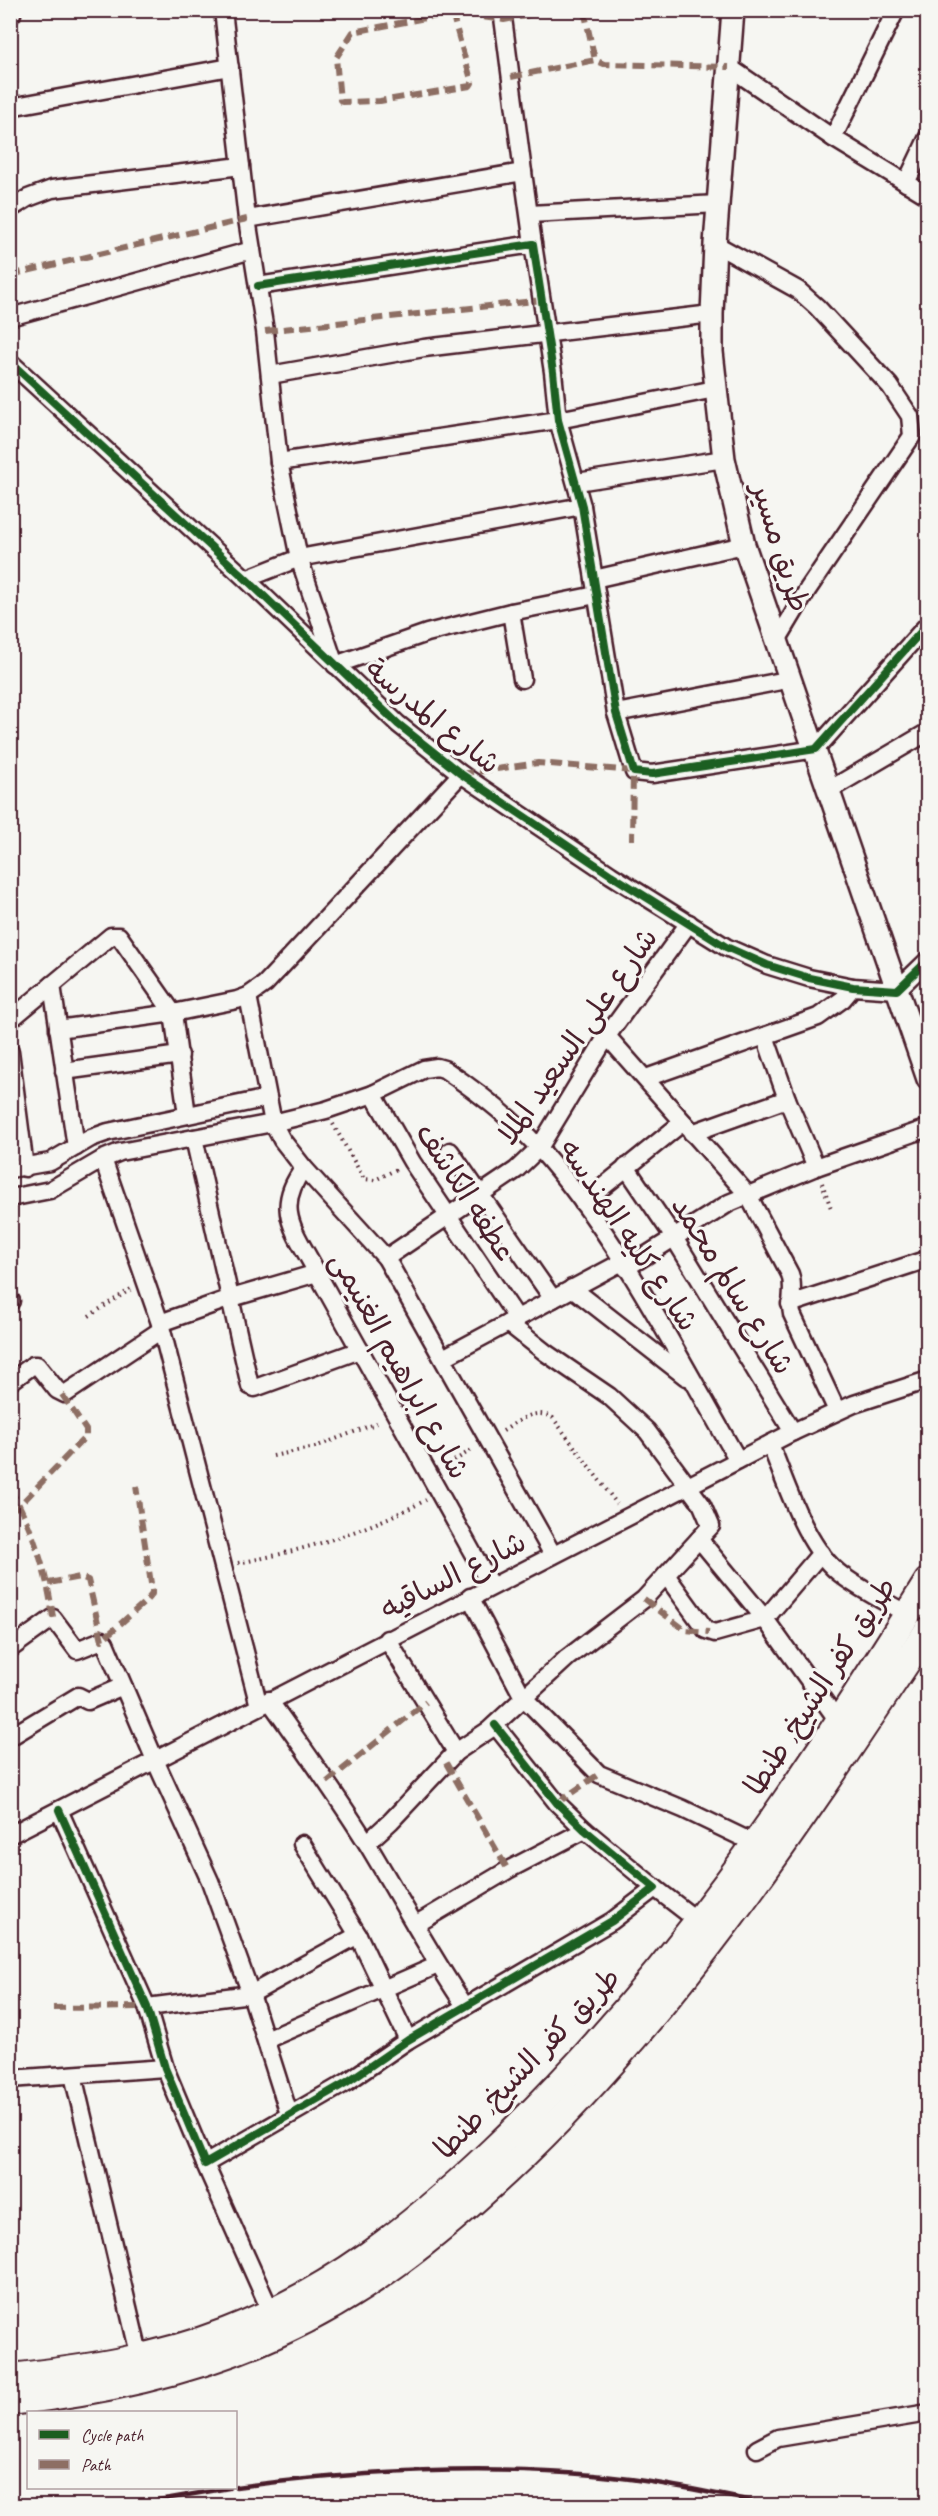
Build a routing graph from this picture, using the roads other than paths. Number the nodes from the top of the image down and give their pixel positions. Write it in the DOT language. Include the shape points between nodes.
graph roads {
  1 [pos="223,10"];
  2 [pos="502,10"];
  3 [pos="733,10"];
  4 [pos="896,10"];
  5 [pos="230,67"];
  6 [pos="729,67"];
  7 [pos="10,107"];
  8 [pos="927,137"];
  9 [pos="833,138"];
  10 [pos="240,166"];
  11 [pos="523,172"];
  12 [pos="906,183"];
  13 [pos="927,196"];
  14 [pos="718,204"];
  15 [pos="10,209"];
  16 [pos="530,214"];
  17 [pos="247,219"];
  18 [pos="533,244"];
  19 [pos="716,244"];
  20 [pos="252,250"];
  21 [pos="258,286"];
  22 [pos="712,314"];
  23 [pos="10,317"];
  24 [pos="547,333"];
  25 [pos="10,362"];
  26 [pos="270,375"];
  27 [pos="715,389"];
  28 [pos="558,420"];
  29 [pos="724,459"];
  30 [pos="279,462"];
  31 [pos="577,482"];
  32 [pos="582,506"];
  33 [pos="744,545"];
  34 [pos="299,558"];
  35 [pos="246,579"];
  36 [pos="595,587"];
  37 [pos="511,612"];
  38 [pos="927,624"];
  39 [pos="778,639"];
  40 [pos="335,665"];
  41 [pos="522,679"];
  42 [pos="792,679"];
  43 [pos="616,713"];
  44 [pos="927,732"];
  45 [pos="816,749"];
  46 [pos="461,774"];
  47 [pos="829,790"];
  48 [pos="689,923"];
  49 [pos="927,960"];
  50 [pos="52,985"];
  51 [pos="853,987"];
  52 [pos="897,990"];
  53 [pos="248,996"];
  54 [pos="173,1013"];
  55 [pos="10,1020"];
  56 [pos="58,1029"];
  57 [pos="607,1036"];
  58 [pos="765,1036"];
  59 [pos="10,1051"];
  60 [pos="180,1055"];
  61 [pos="12,1071"];
  62 [pos="64,1071"];
  63 [pos="646,1078"];
  64 [pos="927,1079"];
  65 [pos="373,1094"];
  66 [pos="268,1098"];
  67 [pos="787,1099"];
  68 [pos="187,1115"];
  69 [pos="273,1124"];
  70 [pos="688,1127"];
  71 [pos="927,1128"];
  72 [pos="194,1138"];
  73 [pos="76,1147"];
  74 [pos="539,1148"];
  75 [pos="450,1151"];
  76 [pos="103,1158"];
  77 [pos="626,1167"];
  78 [pos="816,1167"];
  79 [pos="18,1168"];
  80 [pos="304,1168"];
  81 [pos="481,1195"];
  82 [pos="748,1195"];
  83 [pos="10,1198"];
  84 [pos="583,1203"];
  85 [pos="448,1216"];
  86 [pos="673,1236"];
  87 [pos="386,1258"];
  88 [pos="927,1259"];
  89 [pos="624,1265"];
  90 [pos="317,1273"];
  91 [pos="572,1288"];
  92 [pos="228,1299"];
  93 [pos="553,1299"];
  94 [pos="790,1304"];
  95 [pos="512,1321"];
  96 [pos="160,1327"];
  97 [pos="360,1350"];
  98 [pos="443,1358"];
  99 [pos="927,1380"];
  100 [pos="10,1382"];
  101 [pos="694,1383"];
  102 [pos="837,1411"];
  103 [pos="793,1432"];
  104 [pos="770,1444"];
  105 [pos="738,1460"];
  106 [pos="688,1486"];
  107 [pos="699,1539"];
  108 [pos="821,1553"];
  109 [pos="553,1555"];
  110 [pos="666,1575"];
  111 [pos="927,1581"];
  112 [pos="492,1586"];
  113 [pos="470,1597"];
  114 [pos="907,1614"];
  115 [pos="765,1619"];
  116 [pos="927,1630"];
  117 [pos="387,1640"];
  118 [pos="10,1649"];
  119 [pos="123,1686"];
  120 [pos="524,1697"];
  121 [pos="264,1703"];
  122 [pos="839,1722"];
  123 [pos="495,1725"];
  124 [pos="10,1737"];
  125 [pos="456,1752"];
  126 [pos="155,1760"];
  127 [pos="59,1810"];
  128 [pos="585,1830"];
  129 [pos="10,1835"];
  130 [pos="367,1843"];
  131 [pos="302,1844"];
  132 [pos="756,1844"];
  133 [pos="655,1888"];
  134 [pos="699,1922"];
  135 [pos="415,1925"];
  136 [pos="358,1935"];
  137 [pos="438,1965"];
  138 [pos="384,1988"];
  139 [pos="251,1994"];
  140 [pos="465,2006"];
  141 [pos="147,2007"];
  142 [pos="266,2040"];
  143 [pos="408,2040"];
  144 [pos="165,2068"];
  145 [pos="73,2075"];
  146 [pos="10,2079"];
  147 [pos="289,2114"];
  148 [pos="204,2164"];
  149 [pos="272,2312"];
  150 [pos="140,2358"];
  151 [pos="10,2377"];
  152 [pos="10,2402"];
  153 [pos="927,2413"];
  154 [pos="757,2449"];
  1 -- 5 [label="street"];
  2 -- 11 [label="street"];
  3 -- 6 [label="street, طريق مسير"];
  4 -- 9 [label="street"];
  5 -- 7 [label="street"];
  5 -- 10 [label="street"];
  6 -- 9 [label="street"];
  6 -- 14 [label="street, طريق مسير"];
  8 -- 12 [label="street"];
  9 -- 12 [label="street"];
  10 -- 15 [label="street" via="52,189"];
  10 -- 17 [label="street"];
  11 -- 16 [label="street"];
  11 -- 17 [label="street"];
  12 -- 13 [label="street"];
  14 -- 16 [label="street"];
  14 -- 19 [label="street, طريق مسير"];
  16 -- 18 [label="street"];
  17 -- 20 [label="street"];
  18 -- 21 [label="street"];
  18 -- 24 [label="street"];
  19 -- 22 [label="street, طريق مسير"];
  19 -- 39 [label="street" via="798,290 817,307 890,386 910,416 913,428 912,436"];
  20 -- 21 [label="street"];
  20 -- 23 [label="street"];
  21 -- 26 [label="street"];
  22 -- 24 [label="street"];
  22 -- 27 [label="street, طريق مسير"];
  24 -- 26 [label="street" via="424,348"];
  24 -- 28 [label="street"];
  25 -- 35 [label="street, شارع المدرسة"];
  26 -- 30 [label="street"];
  27 -- 28 [label="street"];
  27 -- 29 [label="street, طريق مسير"];
  28 -- 30 [label="street"];
  28 -- 31 [label="street"];
  29 -- 31 [label="street"];
  29 -- 33 [label="street, طريق مسير"];
  30 -- 34 [label="street"];
  31 -- 32 [label="street"];
  32 -- 34 [label="street"];
  32 -- 36 [label="street"];
  33 -- 36 [label="street"];
  33 -- 39 [label="street, طريق مسير"];
  34 -- 35 [label="street"];
  34 -- 40 [label="street"];
  35 -- 40 [label="street, شارع المدرسة"];
  36 -- 37 [label="street"];
  36 -- 43 [label="street"];
  37 -- 40 [label="street" via="427,633"];
  37 -- 41 [label="street"];
  38 -- 45 [label="street"];
  39 -- 42 [label="street, طريق مسير"];
  40 -- 46 [label="street, شارع المدرسة" via="398,724"];
  42 -- 43 [label="street"];
  42 -- 45 [label="street, طريق مسير"];
  43 -- 45 [label="street" via="633,771 642,775"];
  44 -- 47 [label="street"];
  45 -- 47 [label="street, طريق مسير"];
  46 -- 48 [label="street, شارع المدرسة"];
  46 -- 53 [label="street" via="265,984"];
  47 -- 52 [label="street, طريق مسير"];
  48 -- 51 [label="street, شارع المدرسة" via="726,947 767,965"];
  48 -- 57 [label="street, شارع على السعيد الملا"];
  49 -- 52 [label="street"];
  50 -- 54 [label="street" via="117,935"];
  50 -- 55 [label="street"];
  50 -- 56 [label="street"];
  51 -- 52 [label="street, شارع المدرسة"];
  51 -- 58 [label="street" via="818,1017"];
  52 -- 64 [label="street, طريق مسير"];
  53 -- 54 [label="street"];
  53 -- 66 [label="street"];
  54 -- 56 [label="street"];
  54 -- 60 [label="street"];
  56 -- 62 [label="street"];
  57 -- 63 [label="street"];
  57 -- 74 [label="street, شارع على السعيد الملا"];
  58 -- 63 [label="street"];
  58 -- 67 [label="street"];
  59 -- 61 [label="street"];
  60 -- 62 [label="street"];
  60 -- 68 [label="street"];
  61 -- 79 [label="street"];
  62 -- 73 [label="street"];
  63 -- 70 [label="street"];
  65 -- 69 [label="street, شارع كليه الهندسه"];
  65 -- 74 [label="street, شارع كليه الهندسه" via="424,1069 444,1069 489,1101"];
  65 -- 85 [label="street, عطفه الكاشف"];
  66 -- 68 [label="street"];
  66 -- 69 [label="street"];
  67 -- 70 [label="street"];
  67 -- 78 [label="street"];
  68 -- 73 [label="street" via="108,1132"];
  69 -- 72 [label="street, شارع كليه الهندسه"];
  69 -- 80 [label="street"];
  70 -- 77 [label="street"];
  70 -- 82 [label="street"];
  71 -- 78 [label="street"];
  72 -- 76 [label="street, شارع كليه الهندسه"];
  72 -- 92 [label="street"];
  73 -- 79 [label="street" via="50,1162"];
  74 -- 81 [label="street, شارع على السعيد الملا"];
  74 -- 84 [label="street, شارع كليه الهندسه"];
  75 -- 81 [label="street"];
  76 -- 83 [label="street, شارع كليه الهندسه" via="51,1190"];
  76 -- 96 [label="street"];
  77 -- 84 [label="street"];
  77 -- 86 [label="street, شارع سالم محمد"];
  78 -- 82 [label="street"];
  80 -- 87 [label="street"];
  80 -- 90 [label="street, شارع ابراهيم الغنيمى" via="290,1190 288,1211"];
  81 -- 85 [label="street, شارع على السعيد الملا"];
  81 -- 93 [label="street"];
  82 -- 86 [label="street"];
  82 -- 94 [label="street" via="790,1274"];
  84 -- 89 [label="street, شارع كليه الهندسه"];
  85 -- 87 [label="street, شارع على السعيد الملا"];
  85 -- 95 [label="street, عطفه الكاشف"];
  86 -- 89 [label="street"];
  86 -- 103 [label="street, شارع سالم محمد"];
  87 -- 98 [label="street"];
  88 -- 94 [label="street"];
  89 -- 91 [label="street"];
  89 -- 101 [label="street, شارع كليه الهندسه"];
  90 -- 92 [label="street"];
  90 -- 97 [label="street, شارع ابراهيم الغنيمى"];
  91 -- 93 [label="street"];
  91 -- 101 [label="street"];
  92 -- 96 [label="street"];
  92 -- 97 [label="street" via="250,1386 255,1388"];
  93 -- 95 [label="street"];
  94 -- 102 [label="street"];
  95 -- 98 [label="street"];
  95 -- 106 [label="street, عطفه الكاشف" via="546,1353 609,1395 647,1431"];
  96 -- 100 [label="street" via="66,1394 57,1390 37,1365"];
  96 -- 121 [label="street" via="222,1566"];
  97 -- 112 [label="street, شارع ابراهيم الغنيمى"];
  98 -- 109 [label="street"];
  99 -- 102 [label="street, شارع الساقيه"];
  101 -- 105 [label="street, شارع كليه الهندسه"];
  102 -- 103 [label="street, شارع الساقيه"];
  103 -- 104 [label="street, شارع الساقيه"];
  104 -- 105 [label="street, شارع الساقيه"];
  104 -- 108 [label="street" via="797,1510"];
  105 -- 106 [label="street, شارع الساقيه"];
  106 -- 107 [label="street, عطفه الكاشف" via="711,1524"];
  106 -- 109 [label="street, شارع الساقيه"];
  107 -- 110 [label="street"];
  107 -- 115 [label="street"];
  108 -- 114 [label="street" via="842,1575"];
  108 -- 115 [label="street"];
  109 -- 112 [label="street, شارع الساقيه"];
  110 -- 115 [label="street" via="709,1632 718,1633"];
  110 -- 120 [label="street" via="644,1599 567,1658"];
  111 -- 114 [label="main road, طريق كفر الشيخ, طنطا"];
  112 -- 113 [label="street, شارع الساقيه"];
  113 -- 117 [label="street, شارع الساقيه"];
  113 -- 120 [label="street"];
  114 -- 122 [label="main road, طريق كفر الشيخ, طنطا"];
  115 -- 122 [label="street"];
  116 -- 152 [label="main road, طريق كفر الشيخ, طنطا" via="820,1793 674,1992 582,2098 444,2229 365,2286 278,2334 236,2351 108,2386"];
  117 -- 121 [label="street, شارع الساقيه"];
  117 -- 125 [label="street"];
  118 -- 119 [label="street" via="53,1618 77,1650 103,1640"];
  119 -- 124 [label="street" via="88,1701 78,1696"];
  119 -- 126 [label="street"];
  120 -- 123 [label="street"];
  120 -- 132 [label="street" via="599,1774"];
  121 -- 126 [label="street, شارع الساقيه"];
  121 -- 130 [label="street" via="327,1782"];
  122 -- 132 [label="main road, طريق كفر الشيخ, طنطا"];
  123 -- 125 [label="street"];
  123 -- 128 [label="street" via="543,1787"];
  125 -- 130 [label="street"];
  126 -- 127 [label="street, شارع الساقيه"];
  126 -- 139 [label="street" via="210,1881"];
  127 -- 129 [label="street, شارع الساقيه"];
  127 -- 141 [label="street"];
  128 -- 133 [label="street"];
  128 -- 135 [label="street"];
  130 -- 135 [label="street"];
  131 -- 136 [label="street"];
  132 -- 134 [label="main road, طريق كفر الشيخ, طنطا"];
  133 -- 134 [label="street"];
  133 -- 140 [label="street" via="612,1922"];
  134 -- 149 [label="main road, طريق كفر الشيخ, طنطا" via="588,2055 431,2208 354,2265"];
  135 -- 137 [label="street"];
  136 -- 138 [label="street"];
  136 -- 139 [label="street"];
  137 -- 138 [label="street"];
  137 -- 140 [label="street"];
  138 -- 142 [label="street"];
  138 -- 143 [label="street"];
  139 -- 141 [label="street"];
  139 -- 142 [label="street"];
  140 -- 143 [label="street"];
  141 -- 144 [label="street"];
  142 -- 147 [label="street"];
  143 -- 147 [label="street" via="347,2082"];
  144 -- 145 [label="street"];
  144 -- 148 [label="street"];
  145 -- 146 [label="street"];
  145 -- 150 [label="street"];
  147 -- 148 [label="street"];
  148 -- 149 [label="street"];
  149 -- 150 [label="main road, طريق كفر الشيخ, طنطا" via="218,2334"];
  150 -- 151 [label="main road, طريق كفر الشيخ, طنطا"];
  153 -- 154 [label="street" via="778,2438"];
}
